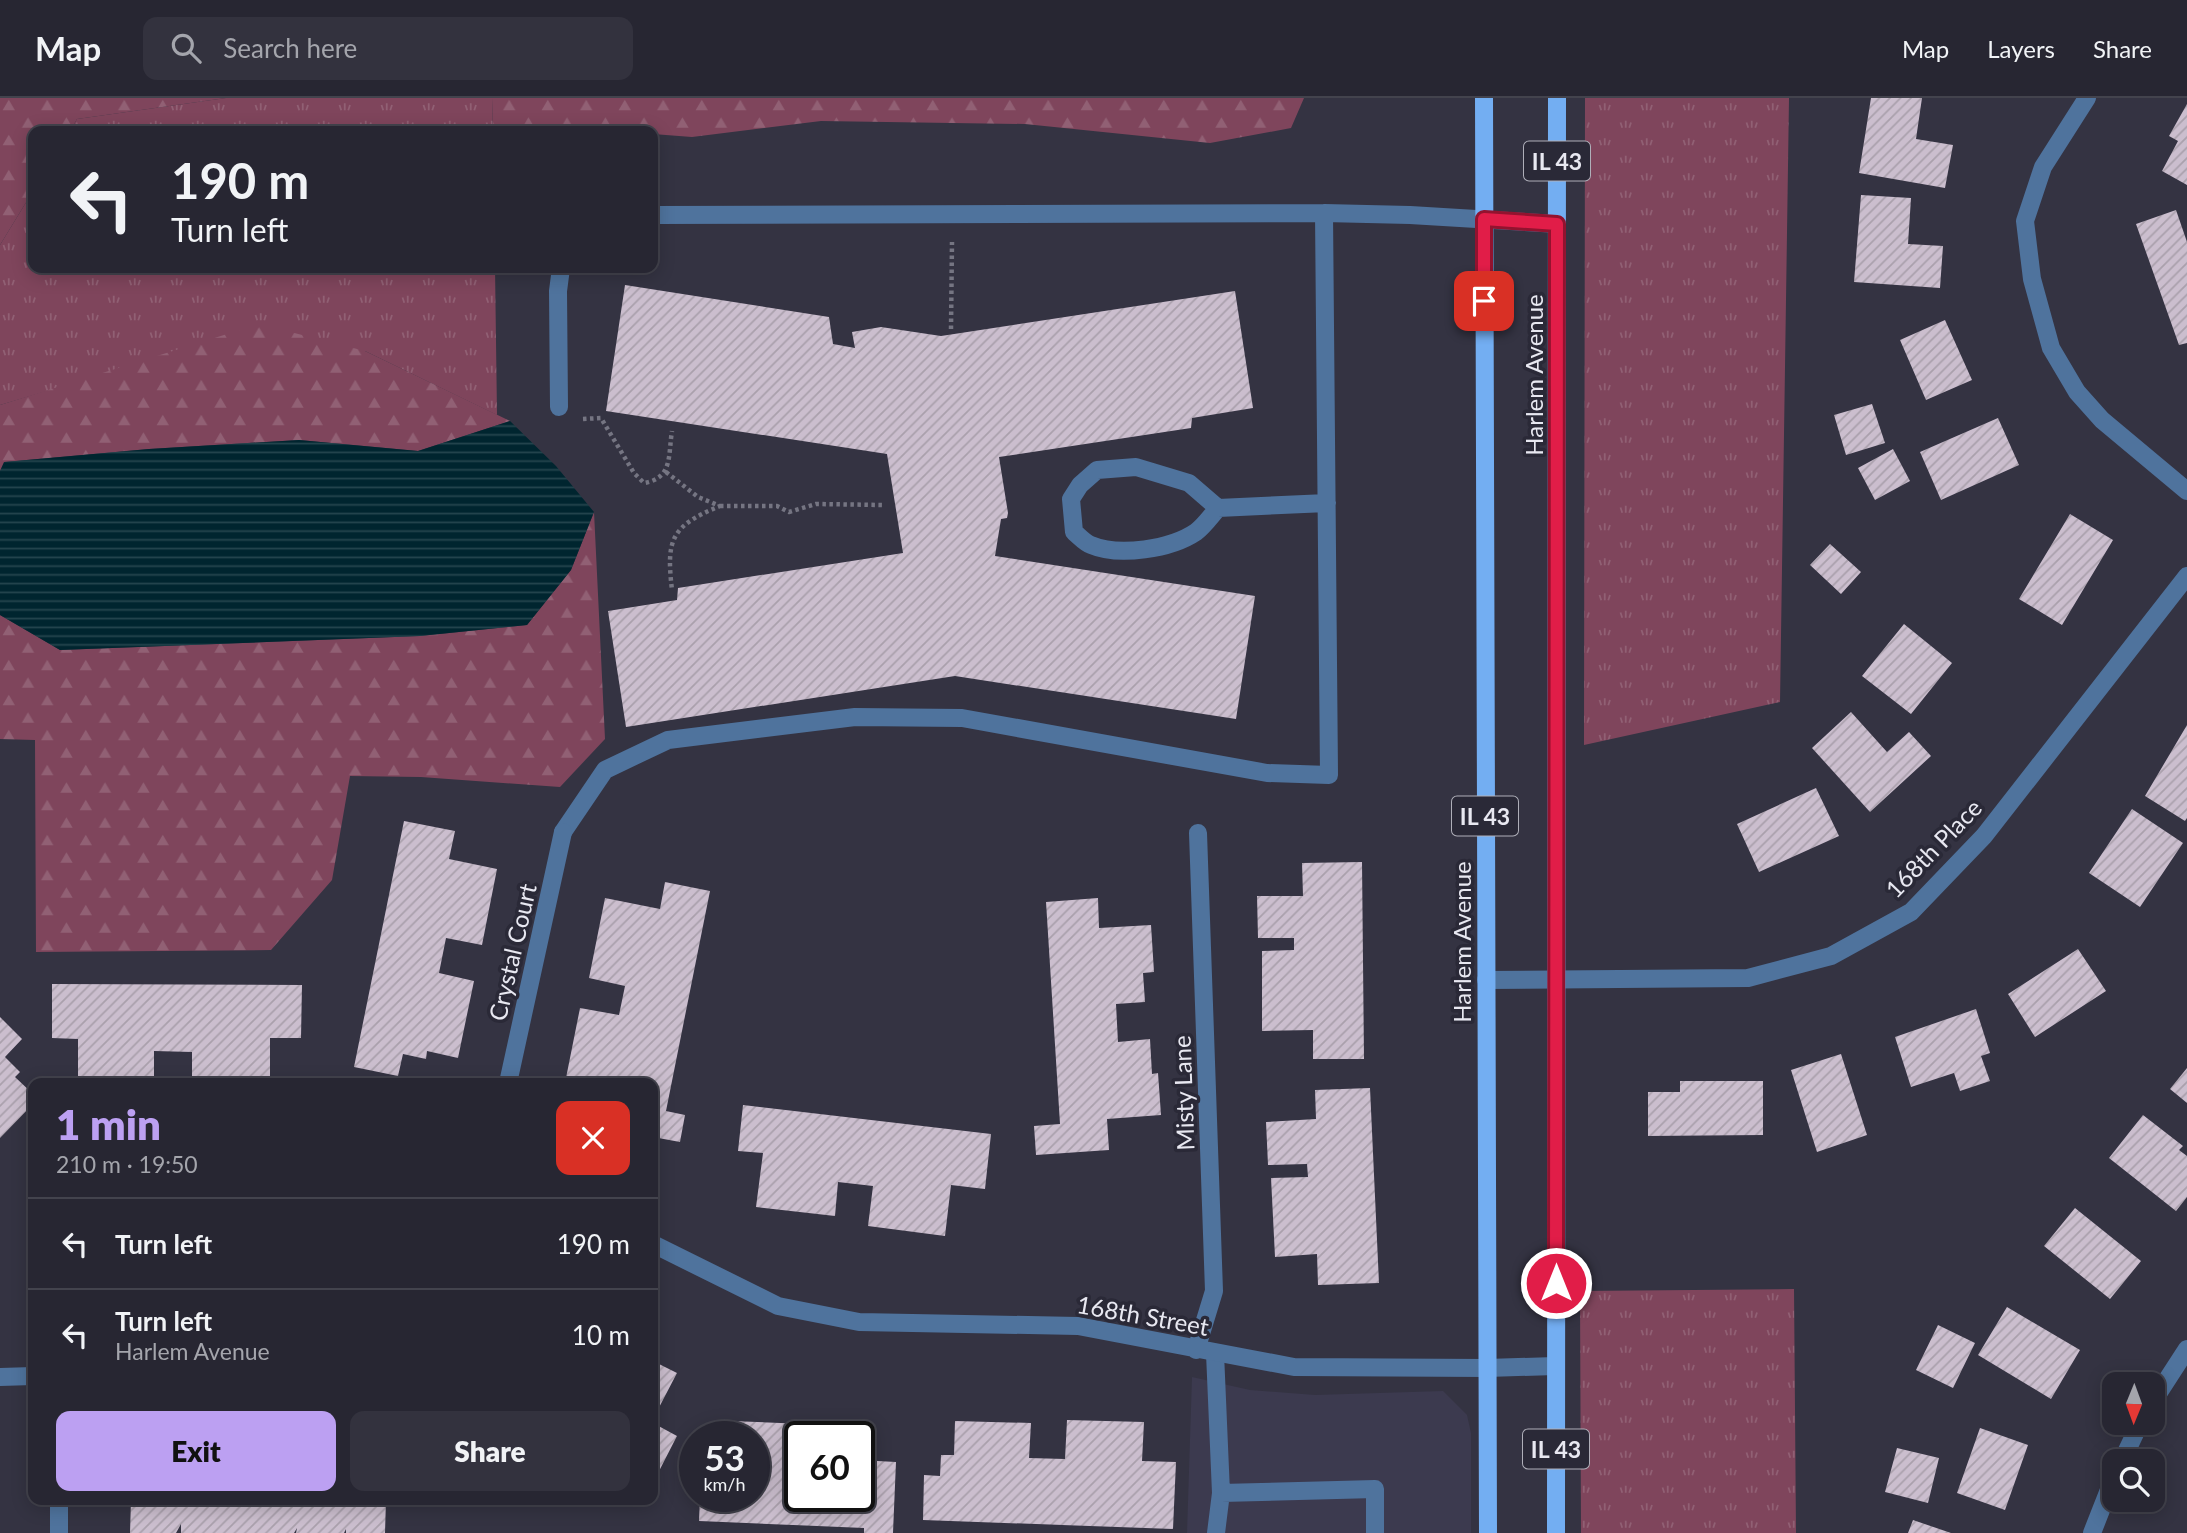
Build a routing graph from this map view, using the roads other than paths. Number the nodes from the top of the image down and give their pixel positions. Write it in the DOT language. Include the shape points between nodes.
graph roads {
  1 [pos="1484,98"];
  2 [pos="1557,98"];
  3 [pos="2087,98"];
  4 [pos="1324,213"];
  5 [pos="658,215"];
  6 [pos="1484,219"];
  7 [pos="1557,224"];
  8 [pos="560,273"];
  9 [pos="559,407"];
  10 [pos="2187,491"];
  11 [pos="1327,503"];
  12 [pos="1218,508"];
  13 [pos="2187,576"];
  14 [pos="1198,833"];
  15 [pos="1486,981"];
  16 [pos="1558,981"];
  17 [pos="509,1078"];
  18 [pos="658,1246"];
  19 [pos="2187,1349"];
  20 [pos="1196,1350"];
  21 [pos="1215,1353"];
  22 [pos="1555,1366"];
  23 [pos="1487,1368"];
  24 [pos="28,1376"];
  25 [pos="0,1377"];
  26 [pos="2165,1382"];
  27 [pos="1221,1493"];
  28 [pos="59,1505"];
  29 [pos="2102,1508"];
  30 [pos="60,1533"];
  31 [pos="1216,1533"];
  32 [pos="1375,1533"];
  33 [pos="1488,1533"];
  34 [pos="1556,1533"];
  35 [pos="2092,1533"];
  1 -- 6 [label="main road, Harlem Avenue / IL 43"];
  2 -- 7 [label="main road, Harlem Avenue / IL 43"];
  3 -- 10 [label="street" via="2043,167 2025,221 2032,279 2051,348 2077,393 2102,420"];
  4 -- 5 [label="street"];
  4 -- 6 [label="street"];
  4 -- 11 [label="street"];
  6 -- 7 [label="street"];
  6 -- 15 [label="main road, Harlem Avenue / IL 43"];
  7 -- 16 [label="main road, Harlem Avenue / IL 43"];
  8 -- 9 [label="street"];
  11 -- 12 [label="street"];
  11 -- 17 [label="street, Crystal Court" via="1329,775 1266,773 962,718 855,717 668,740 605,770 564,832"];
  12 -- 12 [label="street" via="1197,531 1173,543 1107,550 1088,545 1074,532 1071,499 1097,470 1136,467 1189,483"];
  13 -- 16 [label="street, 168th Place" via="1984,836 1911,912 1831,956 1748,978"];
  14 -- 20 [label="street, Misty Lane" via="1214,1291"];
  15 -- 16 [label="street, 168th Place"];
  15 -- 23 [label="main road, Harlem Avenue / IL 43"];
  16 -- 22 [label="main road, Harlem Avenue / IL 43"];
  18 -- 20 [label="street, 168th Street" via="778,1306 859,1322 1078,1326"];
  19 -- 26 [label="street"];
  20 -- 21 [label="street, 168th Street"];
  21 -- 23 [label="street, 168th Street" via="1294,1367"];
  21 -- 27 [label="street"];
  22 -- 23 [label="street, 168th Street"];
  22 -- 34 [label="main road, Harlem Avenue / IL 43"];
  23 -- 33 [label="main road, Harlem Avenue / IL 43"];
  24 -- 25 [label="street"];
  27 -- 31 [label="street"];
  27 -- 32 [label="street" via="1375,1489"];
  28 -- 30 [label="street"];
  29 -- 35 [label="street"];
}
